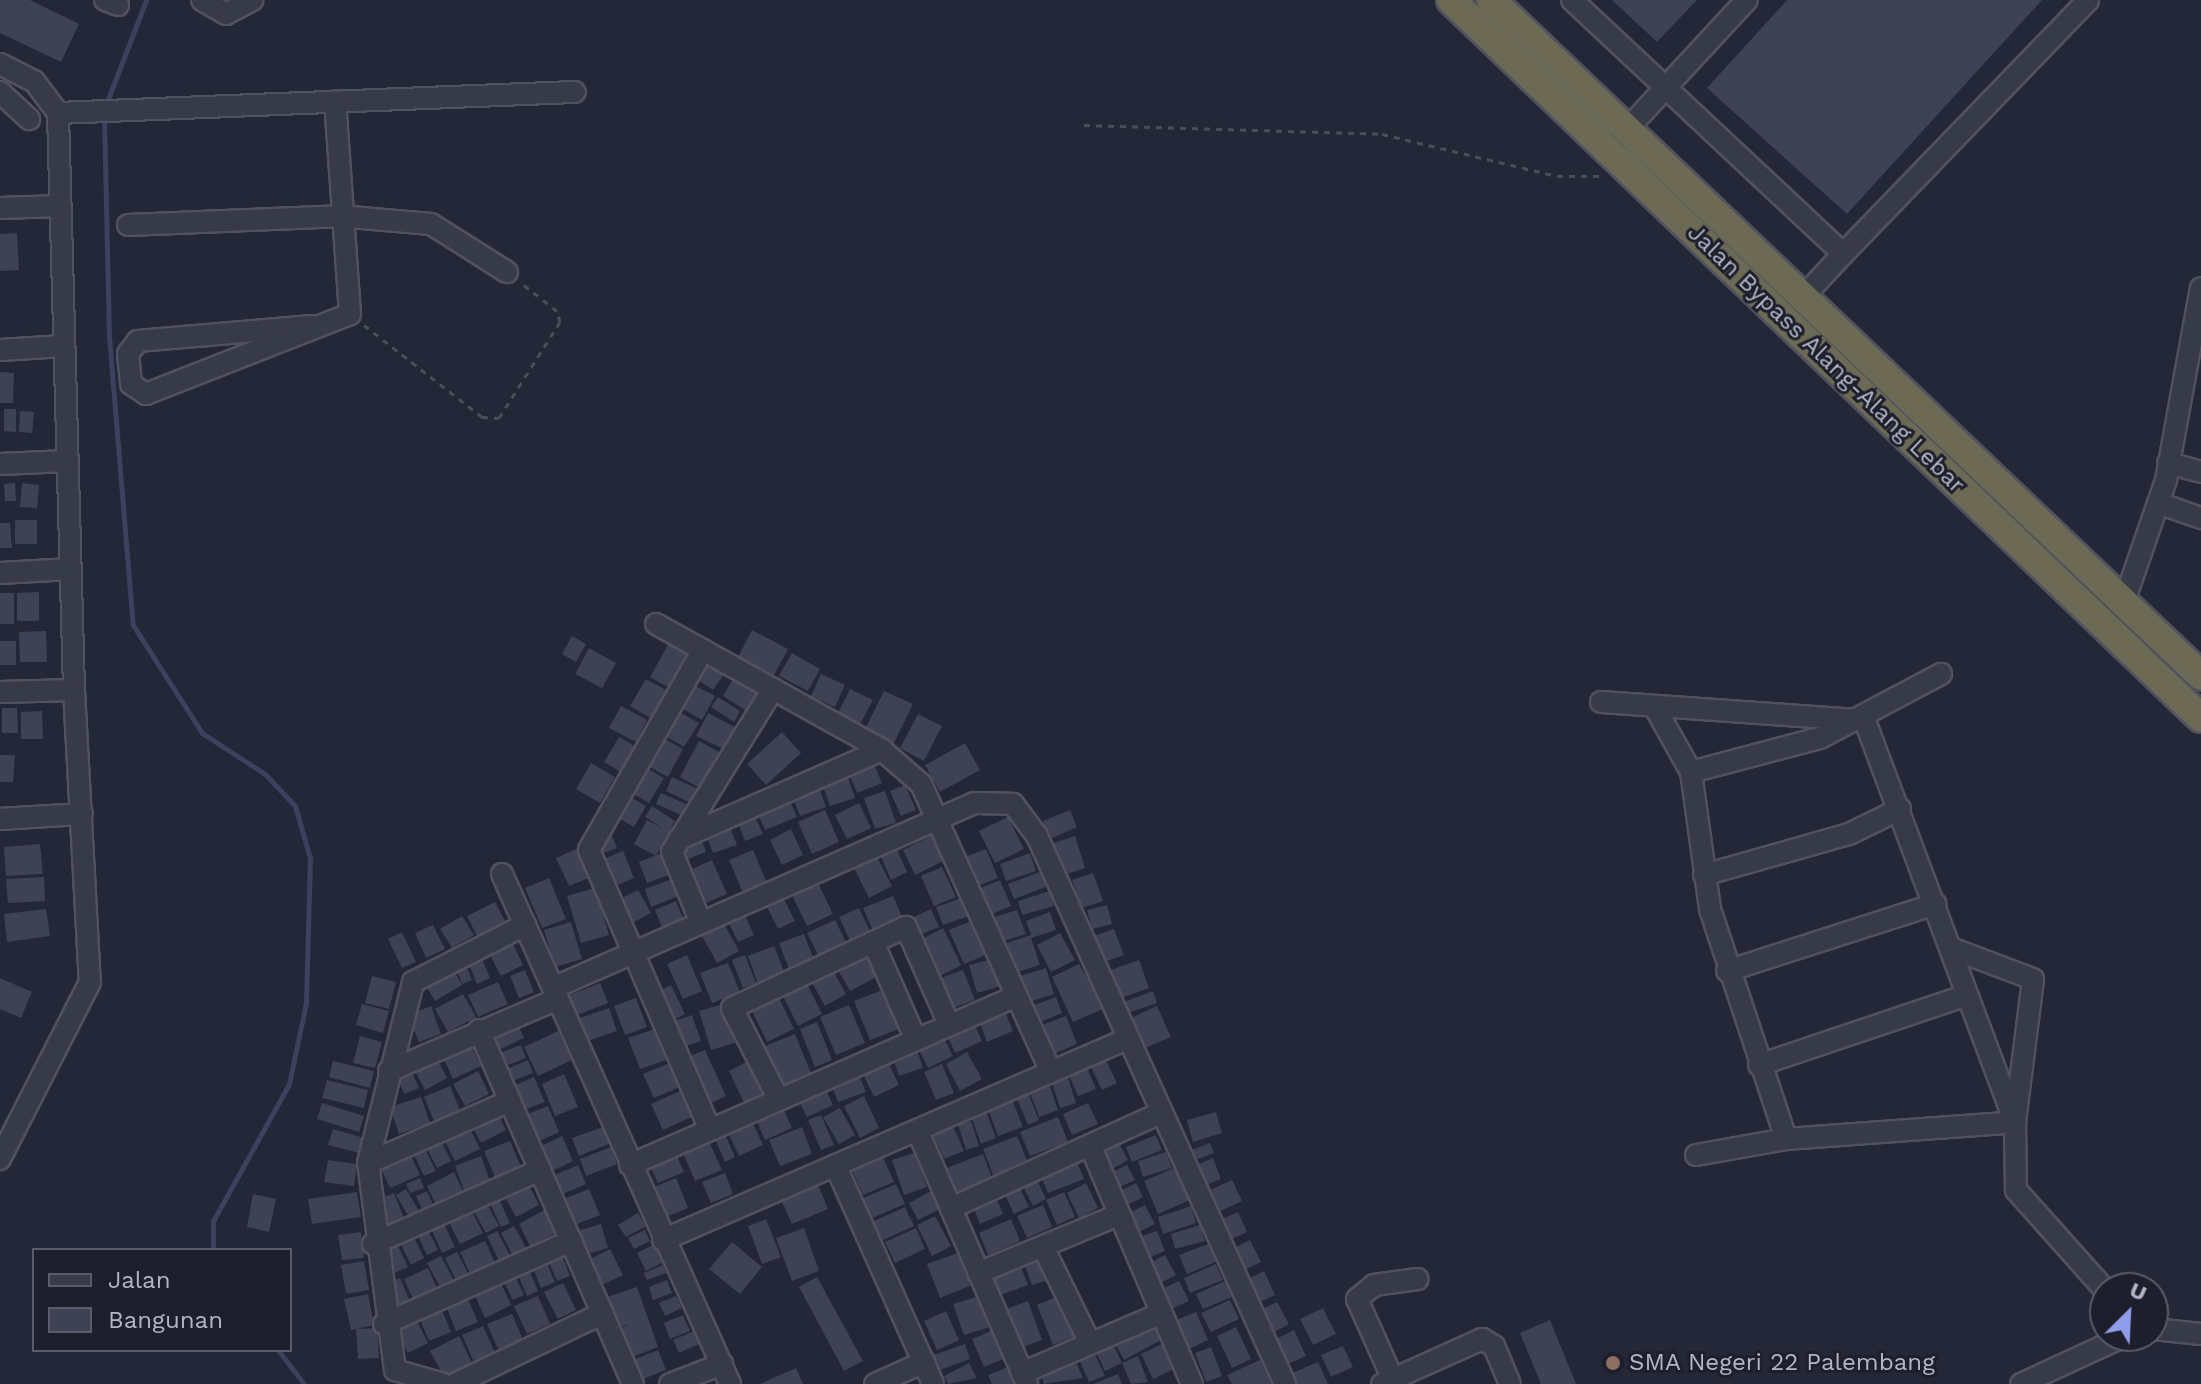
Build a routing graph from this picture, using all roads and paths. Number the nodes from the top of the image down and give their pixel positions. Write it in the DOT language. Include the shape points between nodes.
graph roads {
  1 [pos="202,0"];
  2 [pos="252,0"];
  3 [pos="1451,0"];
  4 [pos="1491,0"];
  5 [pos="1572,0"];
  6 [pos="1747,0"];
  7 [pos="2088,0"];
  8 [pos="9,68"];
  9 [pos="1663,87"];
  10 [pos="575,92"];
  11 [pos="3,94"];
  12 [pos="335,102"];
  13 [pos="58,113"];
  14 [pos="29,119"];
  15 [pos="1084,125"];
  16 [pos="1620,149"];
  17 [pos="60,206"];
  18 [pos="0,208"];
  19 [pos="339,216"];
  20 [pos="128,225"];
  21 [pos="1843,254"];
  22 [pos="507,272"];
  23 [pos="2201,288"];
  24 [pos="1803,297"];
  25 [pos="350,314"];
  26 [pos="312,326"];
  27 [pos="64,346"];
  28 [pos="0,350"];
  29 [pos="67,461"];
  30 [pos="2168,463"];
  31 [pos="0,464"];
  32 [pos="2201,472"];
  33 [pos="2158,503"];
  34 [pos="2201,518"];
  35 [pos="71,569"];
  36 [pos="0,573"];
  37 [pos="2124,602"];
  38 [pos="656,624"];
  39 [pos="703,650"];
  40 [pos="1941,674"];
  41 [pos="2201,676"];
  42 [pos="773,689"];
  43 [pos="74,690"];
  44 [pos="0,692"];
  45 [pos="1601,702"];
  46 [pos="1657,711"];
  47 [pos="2201,718"];
  48 [pos="1865,721"];
  49 [pos="882,750"];
  50 [pos="1691,772"];
  51 [pos="1900,809"];
  52 [pos="82,814"];
  53 [pos="942,817"];
  54 [pos="0,819"];
  55 [pos="679,839"];
  56 [pos="502,874"];
  57 [pos="1704,875"];
  58 [pos="1936,904"];
  59 [pos="701,923"];
  60 [pos="525,925"];
  61 [pos="873,942"];
  62 [pos="1953,949"];
  63 [pos="634,952"];
  64 [pos="1727,971"];
  65 [pos="555,994"];
  66 [pos="1967,995"];
  67 [pos="1016,996"];
  68 [pos="949,1024"];
  69 [pos="479,1030"];
  70 [pos="1127,1039"];
  71 [pos="916,1040"];
  72 [pos="1759,1065"];
  73 [pos="1050,1070"];
  74 [pos="389,1071"];
  75 [pos="778,1098"];
  76 [pos="510,1101"];
  77 [pos="1160,1113"];
  78 [pos="2015,1122"];
  79 [pos="710,1129"];
  80 [pos="918,1132"];
  81 [pos="5,1138"];
  82 [pos="1786,1139"];
  83 [pos="1090,1145"];
  84 [pos="1696,1155"];
  85 [pos="0,1159"];
  86 [pos="368,1163"];
  87 [pos="630,1165"];
  88 [pos="837,1169"];
  89 [pos="540,1170"];
  90 [pos="951,1208"];
  91 [pos="1119,1215"];
  92 [pos="663,1240"];
  93 [pos="571,1241"];
  94 [pos="373,1244"];
  95 [pos="1043,1247"];
  96 [pos="2089,1272"];
  97 [pos="978,1273"];
  98 [pos="1418,1279"];
  99 [pos="603,1313"];
  100 [pos="1162,1313"];
  101 [pos="384,1324"];
  102 [pos="2169,1331"];
  103 [pos="2201,1334"];
  104 [pos="1090,1343"];
  105 [pos="2090,1352"];
  106 [pos="924,1362"];
  107 [pos="722,1364"];
  108 [pos="1025,1378"];
  109 [pos="1187,1382"];
  110 [pos="1390,1382"];
  111 [pos="444,1384"];
  112 [pos="455,1384"];
  113 [pos="633,1384"];
  114 [pos="670,1384"];
  115 [pos="730,1384"];
  116 [pos="875,1384"];
  117 [pos="933,1384"];
  118 [pos="1285,1384"];
  119 [pos="1510,1384"];
  120 [pos="2021,1384"];
  1 -- 2 [label="street" via="226,14"];
  3 -- 16 [label="highway, Jalan Bypass Alang-Alang Lebar"];
  4 -- 16 [label="highway, Jalan Bypass Alang-Alang Lebar"];
  5 -- 9 [label="street"];
  6 -- 9 [label="street"];
  7 -- 21 [label="street"];
  8 -- 11 [label="street"];
  8 -- 13 [label="street"];
  9 -- 16 [label="street"];
  9 -- 21 [label="street"];
  10 -- 12 [label="street"];
  11 -- 14 [label="street"];
  12 -- 13 [label="street"];
  12 -- 19 [label="street"];
  13 -- 17 [label="street"];
  15 -- 16 [label="path" via="1382,134 1575,179"];
  16 -- 24 [label="highway, Jalan Bypass Alang-Alang Lebar"];
  16 -- 47 [label="highway, Jalan Bypass Alang-Alang Lebar"];
  17 -- 18 [label="street"];
  17 -- 27 [label="street"];
  19 -- 20 [label="street"];
  19 -- 22 [label="street" via="431,224"];
  19 -- 25 [label="street"];
  21 -- 24 [label="street"];
  22 -- 25 [label="path" via="561,316 499,418 482,417"];
  23 -- 30 [label="street"];
  24 -- 37 [label="highway, Jalan Bypass Alang-Alang Lebar"];
  25 -- 26 [label="street"];
  26 -- 26 [label="street" via="138,341 128,354 131,384 146,394"];
  27 -- 28 [label="street"];
  27 -- 29 [label="street"];
  29 -- 31 [label="street"];
  29 -- 35 [label="street"];
  30 -- 32 [label="street"];
  30 -- 33 [label="street"];
  33 -- 34 [label="street"];
  33 -- 37 [label="street"];
  35 -- 36 [label="street"];
  35 -- 43 [label="street"];
  37 -- 41 [label="highway, Jalan Bypass Alang-Alang Lebar"];
  38 -- 39 [label="street"];
  39 -- 42 [label="street"];
  39 -- 63 [label="street" via="589,842"];
  40 -- 48 [label="street"];
  42 -- 49 [label="street"];
  42 -- 55 [label="street"];
  43 -- 44 [label="street"];
  43 -- 52 [label="street"];
  45 -- 46 [label="street"];
  46 -- 48 [label="street"];
  46 -- 50 [label="street"];
  48 -- 50 [label="street"];
  48 -- 51 [label="street"];
  49 -- 53 [label="street" via="921,784"];
  49 -- 55 [label="street"];
  50 -- 57 [label="street"];
  51 -- 57 [label="street" via="1849,834"];
  51 -- 58 [label="street"];
  52 -- 54 [label="street"];
  52 -- 81 [label="street" via="90,982"];
  53 -- 59 [label="street"];
  53 -- 67 [label="street"];
  53 -- 70 [label="street" via="996,799 1024,816"];
  55 -- 59 [label="street" via="672,852"];
  56 -- 60 [label="street"];
  57 -- 64 [label="street"];
  58 -- 62 [label="street"];
  58 -- 64 [label="street"];
  59 -- 63 [label="street"];
  60 -- 65 [label="street"];
  60 -- 74 [label="street" via="417,977"];
  61 -- 68 [label="street" via="906,927"];
  61 -- 71 [label="street"];
  61 -- 75 [label="street" via="732,1008"];
  62 -- 66 [label="street"];
  62 -- 78 [label="street" via="2033,979"];
  63 -- 65 [label="street"];
  63 -- 79 [label="street"];
  64 -- 72 [label="street"];
  65 -- 69 [label="street"];
  65 -- 87 [label="street"];
  66 -- 72 [label="street"];
  66 -- 78 [label="street"];
  67 -- 68 [label="street"];
  67 -- 73 [label="street"];
  68 -- 71 [label="street"];
  69 -- 74 [label="street"];
  69 -- 76 [label="street"];
  70 -- 73 [label="street"];
  70 -- 77 [label="street"];
  71 -- 75 [label="street"];
  72 -- 82 [label="street"];
  73 -- 80 [label="street"];
  74 -- 86 [label="street"];
  75 -- 79 [label="street"];
  76 -- 86 [label="street"];
  76 -- 89 [label="street"];
  77 -- 83 [label="street"];
  77 -- 118 [label="street"];
  78 -- 82 [label="street"];
  78 -- 96 [label="street" via="2016,1190"];
  79 -- 87 [label="street"];
  80 -- 88 [label="street"];
  80 -- 90 [label="street"];
  81 -- 85 [label="street"];
  82 -- 84 [label="street"];
  83 -- 90 [label="street"];
  83 -- 91 [label="street"];
  86 -- 94 [label="street"];
  87 -- 92 [label="street"];
  88 -- 92 [label="street"];
  88 -- 106 [label="street"];
  89 -- 93 [label="street"];
  89 -- 94 [label="street"];
  90 -- 97 [label="street"];
  91 -- 95 [label="street"];
  91 -- 100 [label="street"];
  92 -- 107 [label="street"];
  93 -- 99 [label="street"];
  93 -- 101 [label="street"];
  94 -- 101 [label="street"];
  95 -- 97 [label="street"];
  95 -- 104 [label="street"];
  97 -- 108 [label="street"];
  98 -- 110 [label="street" via="1374,1285 1357,1299"];
  99 -- 112 [label="street"];
  99 -- 113 [label="street"];
  100 -- 104 [label="street"];
  100 -- 109 [label="street"];
  101 -- 111 [label="street" via="395,1370"];
  102 -- 103 [label="street"];
  104 -- 108 [label="street"];
  105 -- 120 [label="street"];
  106 -- 116 [label="street"];
  106 -- 117 [label="street"];
  107 -- 114 [label="street"];
  107 -- 115 [label="street"];
  110 -- 119 [label="street" via="1482,1339 1494,1346"];
}
